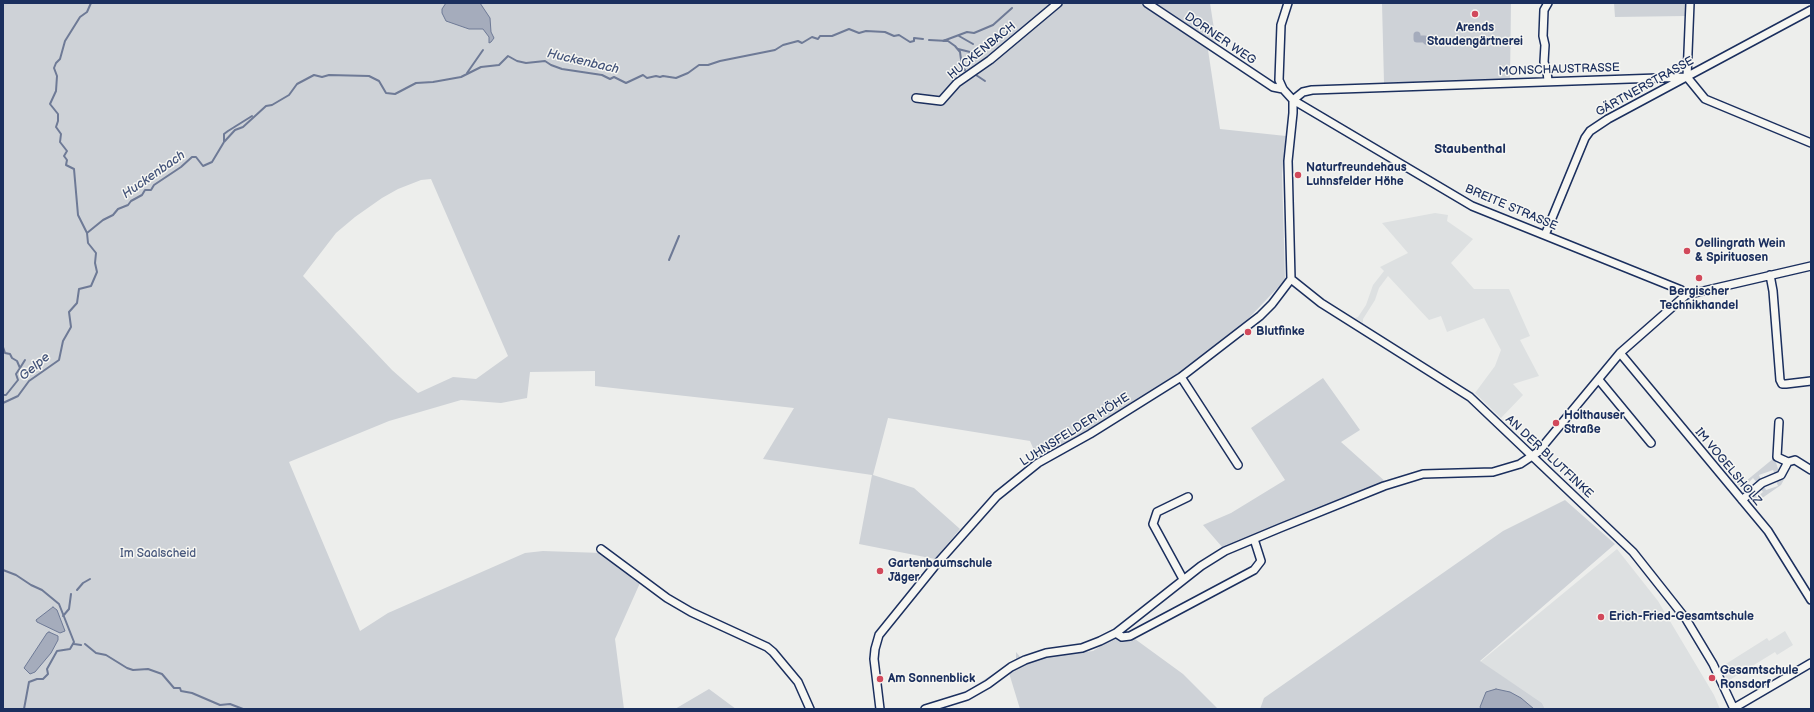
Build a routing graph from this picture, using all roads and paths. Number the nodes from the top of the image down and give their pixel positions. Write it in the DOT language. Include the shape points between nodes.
graph roads {
  1 [pos="1058,3"];
  2 [pos="1147,3"];
  3 [pos="1288,3"];
  4 [pos="1548,3"];
  5 [pos="1690,3"];
  6 [pos="1811,10"];
  7 [pos="1687,77"];
  8 [pos="1548,81"];
  9 [pos="1282,89"];
  10 [pos="916,98"];
  11 [pos="1293,100"];
  12 [pos="1811,143"];
  13 [pos="1545,235"];
  14 [pos="1811,266"];
  15 [pos="1770,275"];
  16 [pos="1291,279"];
  17 [pos="1689,294"];
  18 [pos="1620,353"];
  19 [pos="1181,377"];
  20 [pos="1599,380"];
  21 [pos="1811,381"];
  22 [pos="1779,422"];
  23 [pos="1651,443"];
  24 [pos="1533,457"];
  25 [pos="1788,462"];
  26 [pos="1238,465"];
  27 [pos="1811,470"];
  28 [pos="1188,498"];
  29 [pos="1742,500"];
  30 [pos="1254,539"];
  31 [pos="601,549"];
  32 [pos="1183,579"];
  33 [pos="1811,600"];
  34 [pos="1116,633"];
  35 [pos="1811,663"];
  36 [pos="1734,708"];
  37 [pos="810,709"];
  38 [pos="880,709"];
  39 [pos="925,709"];
  1 -- 10 [label="street, HUCKENBACH" via="990,60 957,83 941,101"];
  2 -- 9 [label="street, DORNER WEG" via="1273,87"];
  3 -- 9 [label="street" via="1281,25 1279,80"];
  4 -- 8 [label="street" via="1544,10 1543,36"];
  5 -- 7 [label="street"];
  6 -- 7 [label="street, GÄRTNERSTRASSE"];
  7 -- 8 [label="street, MONSCHAUSTRASSE"];
  7 -- 12 [label="street" via="1705,99"];
  7 -- 13 [label="street, GÄRTNERSTRASSE" via="1590,131"];
  8 -- 11 [label="street, MONSCHAUSTRASSE" via="1312,90 1303,92"];
  9 -- 11 [label="street, BREITE STRASSE"];
  11 -- 13 [label="street, BREITE STRASSE" via="1472,206"];
  11 -- 16 [label="street" via="1288,161"];
  13 -- 17 [label="street, BREITE STRASSE"];
  14 -- 15 [label="street"];
  15 -- 17 [label="street"];
  15 -- 21 [label="street" via="1780,380 1782,384"];
  16 -- 19 [label="street, LUHNSFELDER HÖHE" via="1260,316"];
  16 -- 24 [label="street, AN DER BLUTFINKE" via="1321,303 1470,397"];
  17 -- 18 [label="street"];
  18 -- 20 [label="street"];
  18 -- 29 [label="street, IM VOGELSHOLZ"];
  19 -- 26 [label="street"];
  19 -- 38 [label="street, LUHNSFELDER HÖHE" via="1038,464 998,496 958,538 879,635 874,659"];
  20 -- 23 [label="street"];
  20 -- 24 [label="street"];
  22 -- 25 [label="street" via="1777,457"];
  24 -- 30 [label="street" via="1508,469 1493,472 1422,474 1384,486"];
  24 -- 36 [label="street, AN DER BLUTFINKE" via="1633,552 1686,619 1713,664"];
  25 -- 27 [label="street" via="1795,460"];
  25 -- 29 [label="street" via="1781,475 1762,483"];
  28 -- 32 [label="street" via="1157,512 1153,524"];
  29 -- 33 [label="street, IM VOGELSHOLZ" via="1768,531"];
  30 -- 32 [label="street" via="1225,551"];
  30 -- 34 [label="street" via="1261,561 1254,570 1130,636 1122,637"];
  31 -- 37 [label="street" via="667,598 691,612 767,647 798,682"];
  32 -- 34 [label="street"];
  34 -- 39 [label="street" via="1082,648 1046,653 1025,660 967,696"];
  35 -- 36 [label="street"];
}
